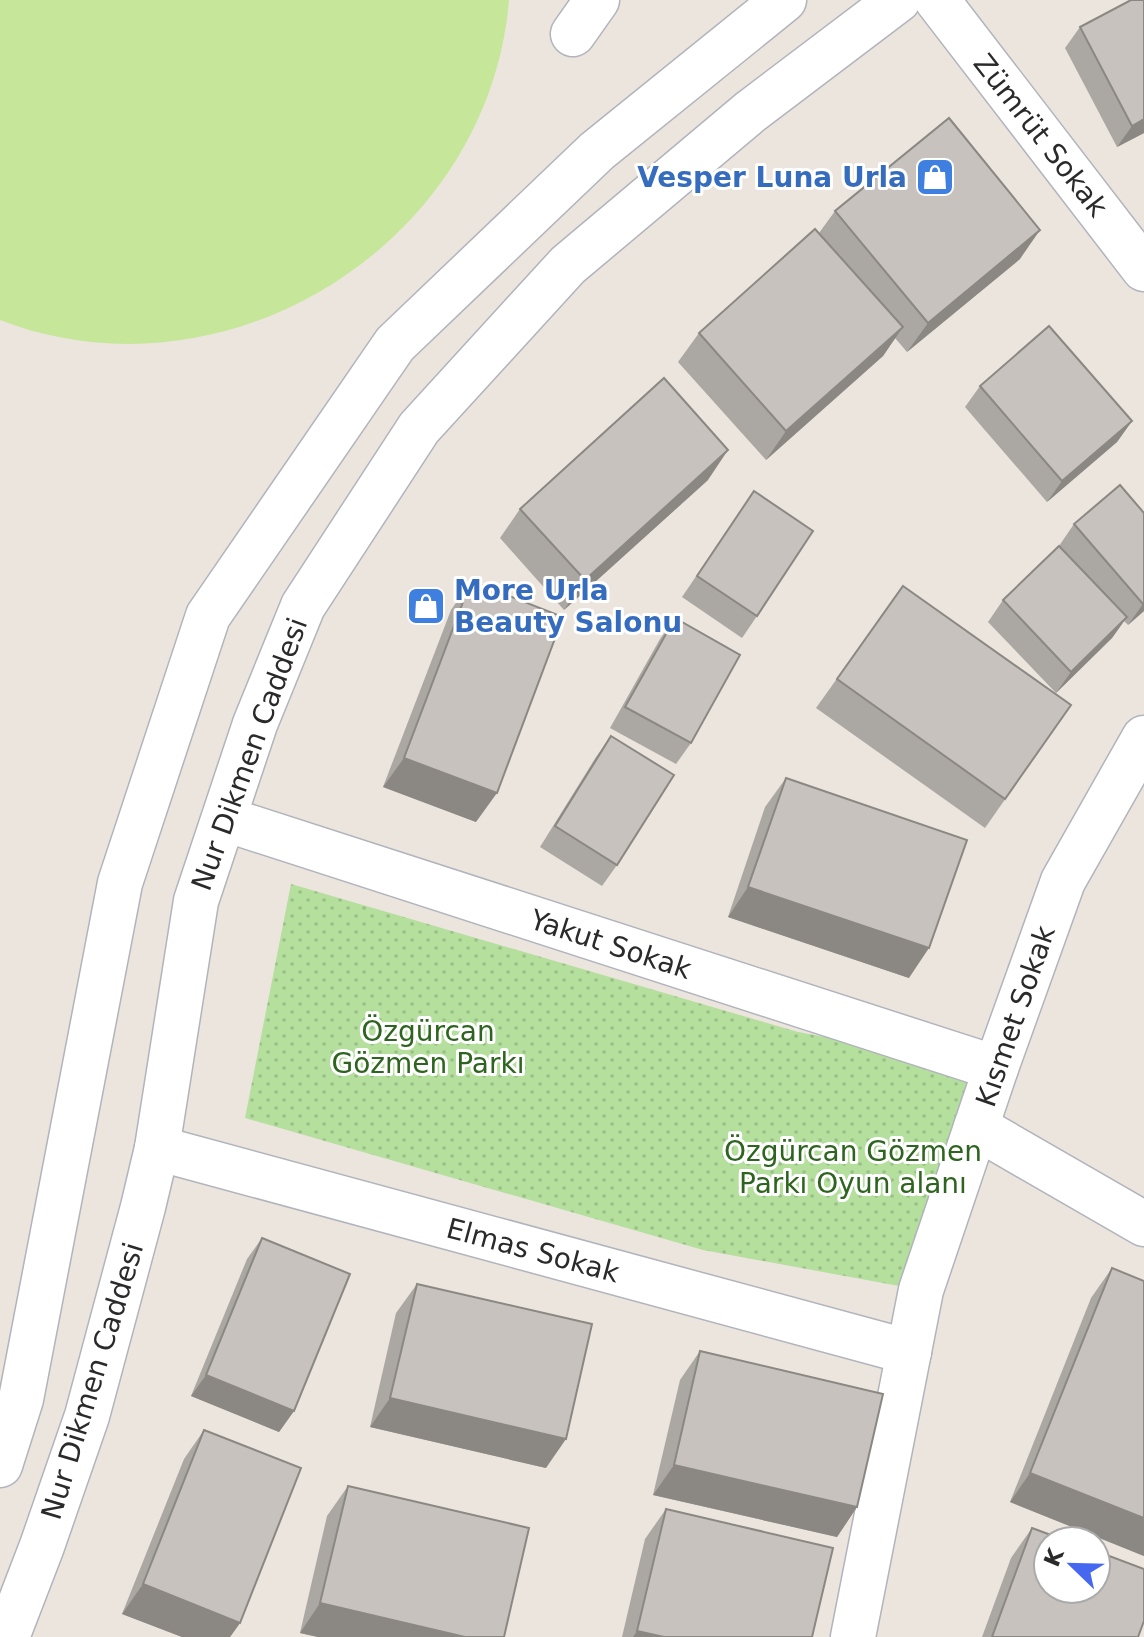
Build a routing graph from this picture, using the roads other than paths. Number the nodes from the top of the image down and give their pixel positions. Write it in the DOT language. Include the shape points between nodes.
graph roads {
  1 [pos="784,0"];
  2 [pos="898,0"];
  3 [pos="937,0"];
  4 [pos="1144,269"];
  5 [pos="1144,738"];
  6 [pos="225,819"];
  7 [pos="996,1068"];
  8 [pos="976,1127"];
  9 [pos="157,1148"];
  10 [pos="1144,1224"];
  11 [pos="909,1352"];
  12 [pos="0,1465"];
  13 [pos="7,1637"];
  14 [pos="853,1637"];
  1 -- 12 [label="main road" via="597,151 395,344 208,616 120,883 21,1399"];
  2 -- 6 [label="main road, Nur Dikmen Caddesi" via="750,112 568,265 419,428 303,606 255,724"];
  3 -- 4 [label="main road, Zümrüt Sokak"];
  5 -- 7 [label="main road, Kısmet Sokak" via="1063,881"];
  6 -- 7 [label="main road, Yakut Sokak"];
  6 -- 9 [label="main road, Nur Dikmen Caddesi" via="196,901"];
  7 -- 8 [label="main road, Kısmet Sokak"];
  8 -- 10 [label="main road"];
  8 -- 11 [label="main road, Kısmet Sokak" via="921,1290"];
  9 -- 11 [label="main road, Elmas Sokak"];
  9 -- 13 [label="main road, Nur Dikmen Caddesi" via="87,1416"];
  11 -- 14 [label="main road, Kısmet Sokak"];
}
